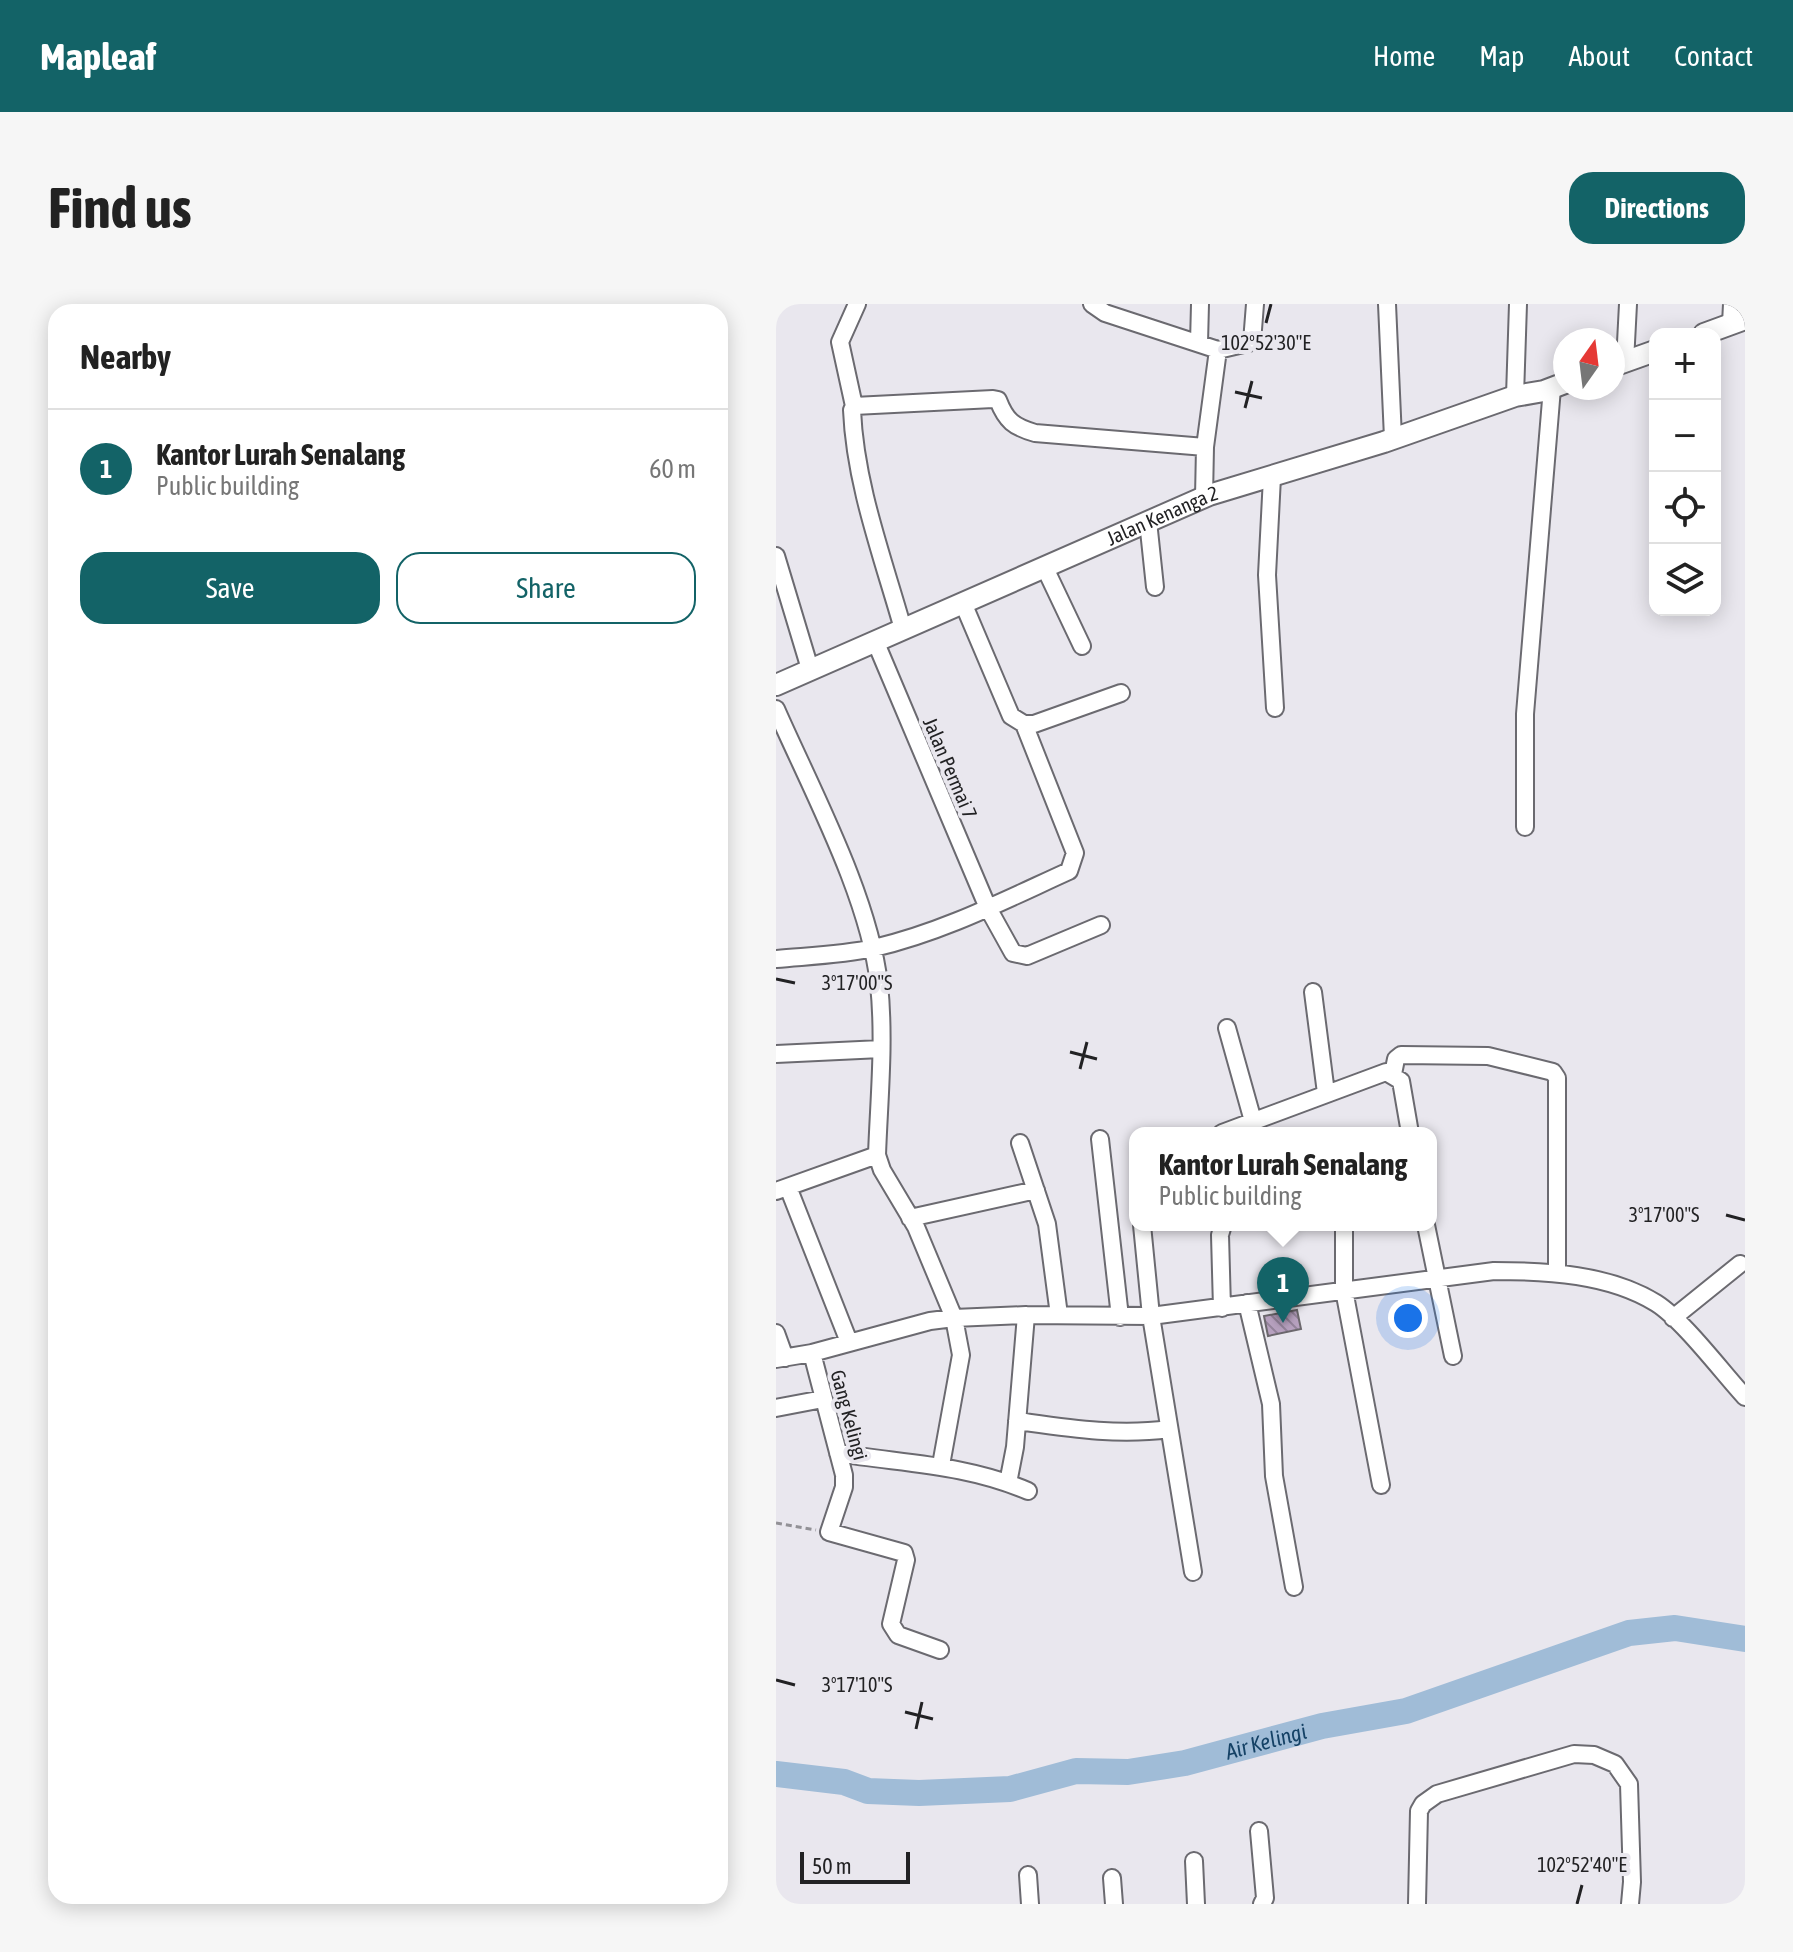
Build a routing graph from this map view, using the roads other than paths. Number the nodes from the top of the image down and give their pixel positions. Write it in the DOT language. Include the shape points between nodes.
graph roads {
  1 [pos="857,304"];
  2 [pos="1092,304"];
  3 [pos="1200,304"];
  4 [pos="1255,304"];
  5 [pos="1387,304"];
  6 [pos="1518,304"];
  7 [pos="1628,304"];
  8 [pos="1736,316"];
  9 [pos="1624,328"];
  10 [pos="1715,328"];
  11 [pos="1199,343"];
  12 [pos="1218,350"];
  13 [pos="1649,353"];
  14 [pos="1625,362"];
  15 [pos="1553,387"];
  16 [pos="1515,396"];
  17 [pos="1557,400"];
  18 [pos="854,406"];
  19 [pos="1393,438"];
  20 [pos="1205,447"];
  21 [pos="1272,477"];
  22 [pos="1204,497"];
  23 [pos="1148,521"];
  24 [pos="776,556"];
  25 [pos="1044,566"];
  26 [pos="1155,587"];
  27 [pos="963,603"];
  28 [pos="903,629"];
  29 [pos="876,643"];
  30 [pos="1082,646"];
  31 [pos="810,669"];
  32 [pos="776,685"];
  33 [pos="1121,693"];
  34 [pos="1275,708"];
  35 [pos="776,709"];
  36 [pos="1024,724"];
  37 [pos="1525,827"];
  38 [pos="988,908"];
  39 [pos="1101,925"];
  40 [pos="872,948"];
  41 [pos="776,959"];
  42 [pos="1313,992"];
  43 [pos="1227,1028"];
  44 [pos="881,1049"];
  45 [pos="776,1054"];
  46 [pos="1393,1074"];
  47 [pos="1326,1093"];
  48 [pos="1253,1121"];
  49 [pos="1238,1127"];
  50 [pos="1409,1127"];
  51 [pos="1100,1139"];
  52 [pos="1020,1143"];
  53 [pos="877,1155"];
  54 [pos="782,1189"];
  55 [pos="1036,1190"];
  56 [pos="910,1218"];
  57 [pos="1143,1231"];
  58 [pos="1221,1231"];
  59 [pos="1344,1231"];
  60 [pos="1427,1231"];
  61 [pos="1740,1264"];
  62 [pos="1557,1273"];
  63 [pos="1436,1278"];
  64 [pos="1344,1290"];
  65 [pos="1247,1303"];
  66 [pos="1222,1308"];
  67 [pos="1026,1315"];
  68 [pos="1059,1315"];
  69 [pos="1151,1316"];
  70 [pos="1120,1317"];
  71 [pos="954,1318"];
  72 [pos="1673,1318"];
  73 [pos="776,1333"];
  74 [pos="849,1342"];
  75 [pos="812,1353"];
  76 [pos="1453,1356"];
  77 [pos="780,1358"];
  78 [pos="1745,1397"];
  79 [pos="823,1399"];
  80 [pos="776,1408"];
  81 [pos="1017,1421"];
  82 [pos="1169,1429"];
  83 [pos="838,1453"];
  84 [pos="941,1465"];
  85 [pos="1008,1483"];
  86 [pos="1381,1485"];
  87 [pos="1028,1491"];
  88 [pos="1193,1572"];
  89 [pos="1294,1587"];
  90 [pos="940,1650"];
  91 [pos="1259,1831"];
  92 [pos="1194,1861"];
  93 [pos="1028,1875"];
  94 [pos="1112,1878"];
  95 [pos="1030,1904"];
  96 [pos="1114,1904"];
  97 [pos="1196,1904"];
  98 [pos="1262,1904"];
  99 [pos="1417,1904"];
  100 [pos="1630,1904"];
  1 -- 18 [label="street" via="840,342"];
  2 -- 11 [label="street" via="1105,313"];
  3 -- 11 [label="street"];
  4 -- 12 [label="street" via="1252,342"];
  5 -- 19 [label="street"];
  6 -- 16 [label="street"];
  7 -- 9 [label="street"];
  8 -- 10 [label="main road"];
  11 -- 12 [label="street"];
  12 -- 20 [label="street"];
  13 -- 14 [label="main road"];
  15 -- 16 [label="main road, Jalan Kenanga 2"];
  16 -- 19 [label="main road, Jalan Kenanga 2"];
  17 -- 37 [label="street" via="1525,714"];
  18 -- 20 [label="street" via="993,399 1007,420 1035,433"];
  18 -- 28 [label="street" via="853,432 864,490"];
  19 -- 21 [label="main road, Jalan Kenanga 2"];
  20 -- 22 [label="street"];
  21 -- 22 [label="main road, Jalan Kenanga 2"];
  21 -- 34 [label="street" via="1267,575"];
  22 -- 23 [label="main road, Jalan Kenanga 2"];
  23 -- 25 [label="main road, Jalan Kenanga 2"];
  23 -- 26 [label="street"];
  24 -- 31 [label="street"];
  25 -- 27 [label="main road, Jalan Kenanga 2"];
  25 -- 30 [label="street"];
  27 -- 28 [label="main road, Jalan Kenanga 2"];
  27 -- 36 [label="street" via="1011,716"];
  28 -- 29 [label="main road, Jalan Kenanga 2"];
  29 -- 31 [label="main road, Jalan Kenanga 2"];
  29 -- 38 [label="street, Jalan Permai 7"];
  31 -- 32 [label="main road, Jalan Kenanga 2"];
  33 -- 36 [label="street"];
  35 -- 40 [label="street" via="850,879"];
  36 -- 38 [label="street" via="1075,853 1069,871"];
  38 -- 39 [label="street, Jalan Permai 7" via="1013,953 1020,955"];
  38 -- 40 [label="street" via="938,930"];
  40 -- 41 [label="street"];
  40 -- 44 [label="street"];
  42 -- 47 [label="street"];
  43 -- 48 [label="street"];
  44 -- 45 [label="street"];
  44 -- 53 [label="street"];
  46 -- 47 [label="street" via="1378,1073"];
  46 -- 50 [label="street" via="1401,1081"];
  46 -- 62 [label="street" via="1401,1055 1488,1056 1553,1072"];
  47 -- 48 [label="street"];
  48 -- 49 [label="street"];
  51 -- 70 [label="street"];
  52 -- 55 [label="street"];
  53 -- 54 [label="street"];
  53 -- 56 [label="street"];
  54 -- 74 [label="street"];
  55 -- 56 [label="street"];
  55 -- 68 [label="street" via="1049,1232"];
  56 -- 71 [label="street"];
  57 -- 69 [label="street"];
  58 -- 66 [label="street"];
  59 -- 64 [label="street"];
  60 -- 63 [label="street"];
  61 -- 72 [label="street"];
  62 -- 63 [label="street" via="1494,1271"];
  62 -- 72 [label="street" via="1638,1294"];
  63 -- 64 [label="street"];
  63 -- 76 [label="street"];
  64 -- 65 [label="street"];
  64 -- 86 [label="street"];
  65 -- 66 [label="street"];
  65 -- 89 [label="street" via="1271,1404 1274,1476"];
  66 -- 69 [label="street"];
  67 -- 68 [label="street"];
  67 -- 71 [label="street"];
  67 -- 81 [label="street"];
  68 -- 70 [label="street"];
  69 -- 70 [label="street"];
  69 -- 82 [label="street"];
  71 -- 74 [label="street"];
  71 -- 84 [label="street" via="961,1355"];
  72 -- 78 [label="street"];
  73 -- 77 [label="street"];
  74 -- 75 [label="street"];
  75 -- 77 [label="street"];
  75 -- 79 [label="street, Gang Kelingi"];
  79 -- 80 [label="street"];
  79 -- 83 [label="street, Gang Kelingi"];
  81 -- 82 [label="street" via="1105,1432"];
  81 -- 85 [label="street"];
  82 -- 88 [label="street"];
  83 -- 84 [label="street"];
  83 -- 90 [label="street, Gang Kelingi" via="844,1487 829,1532 904,1553 893,1630"];
  84 -- 85 [label="street"];
  85 -- 87 [label="street"];
  91 -- 98 [label="street"];
  92 -- 97 [label="street"];
  93 -- 95 [label="street"];
  94 -- 96 [label="street"];
  99 -- 100 [label="street" via="1418,1819 1423,1804 1437,1794 1574,1754 1615,1764 1629,1784"];
}
